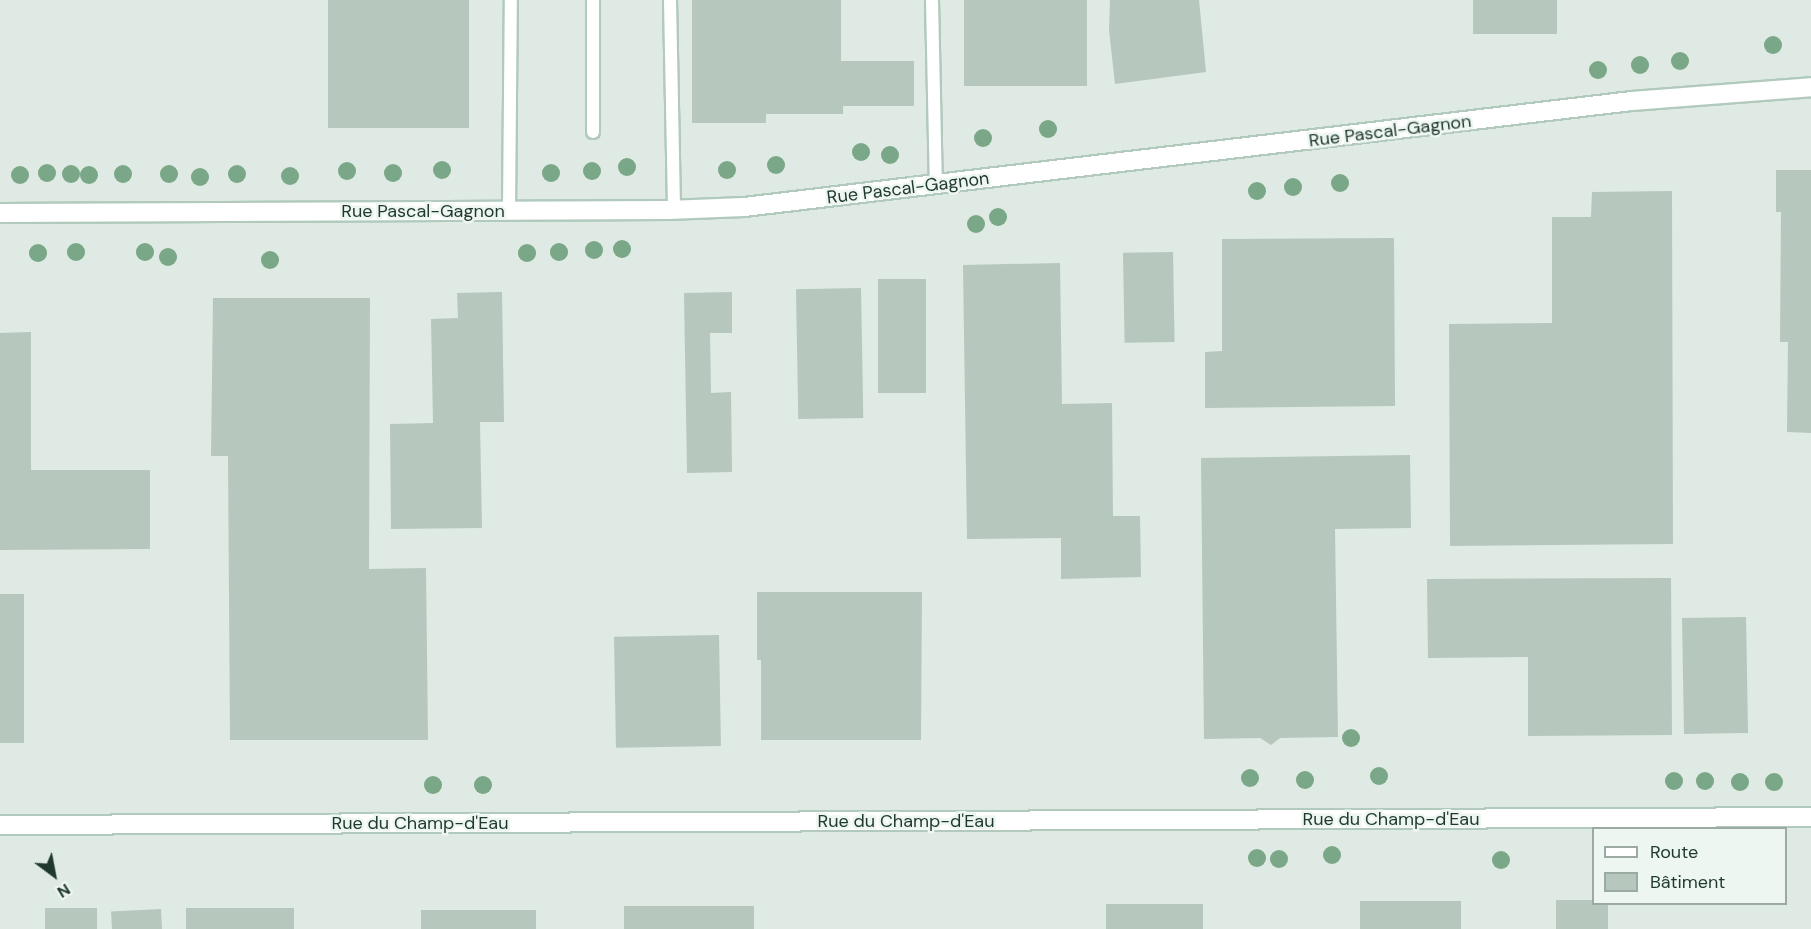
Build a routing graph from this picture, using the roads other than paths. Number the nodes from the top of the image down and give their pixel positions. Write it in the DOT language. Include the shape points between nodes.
graph roads {
  1 [pos="511,0"];
  2 [pos="593,0"];
  3 [pos="670,0"];
  4 [pos="932,0"];
  5 [pos="1811,87"];
  6 [pos="593,132"];
  7 [pos="936,185"];
  8 [pos="509,210"];
  9 [pos="674,210"];
  10 [pos="0,213"];
  11 [pos="1811,817"];
  12 [pos="0,825"];
  1 -- 8 [label="lane"];
  2 -- 6 [label="lane"];
  3 -- 9 [label="lane"];
  4 -- 7 [label="lane"];
  5 -- 7 [label="street, Rue Pascal-Gagnon" via="1631,101"];
  7 -- 9 [label="street, Rue Pascal-Gagnon" via="744,207"];
  8 -- 9 [label="street, Rue Pascal-Gagnon"];
  8 -- 10 [label="street, Rue Pascal-Gagnon"];
  11 -- 12 [label="street, Rue du Champ-d'Eau"];
}
